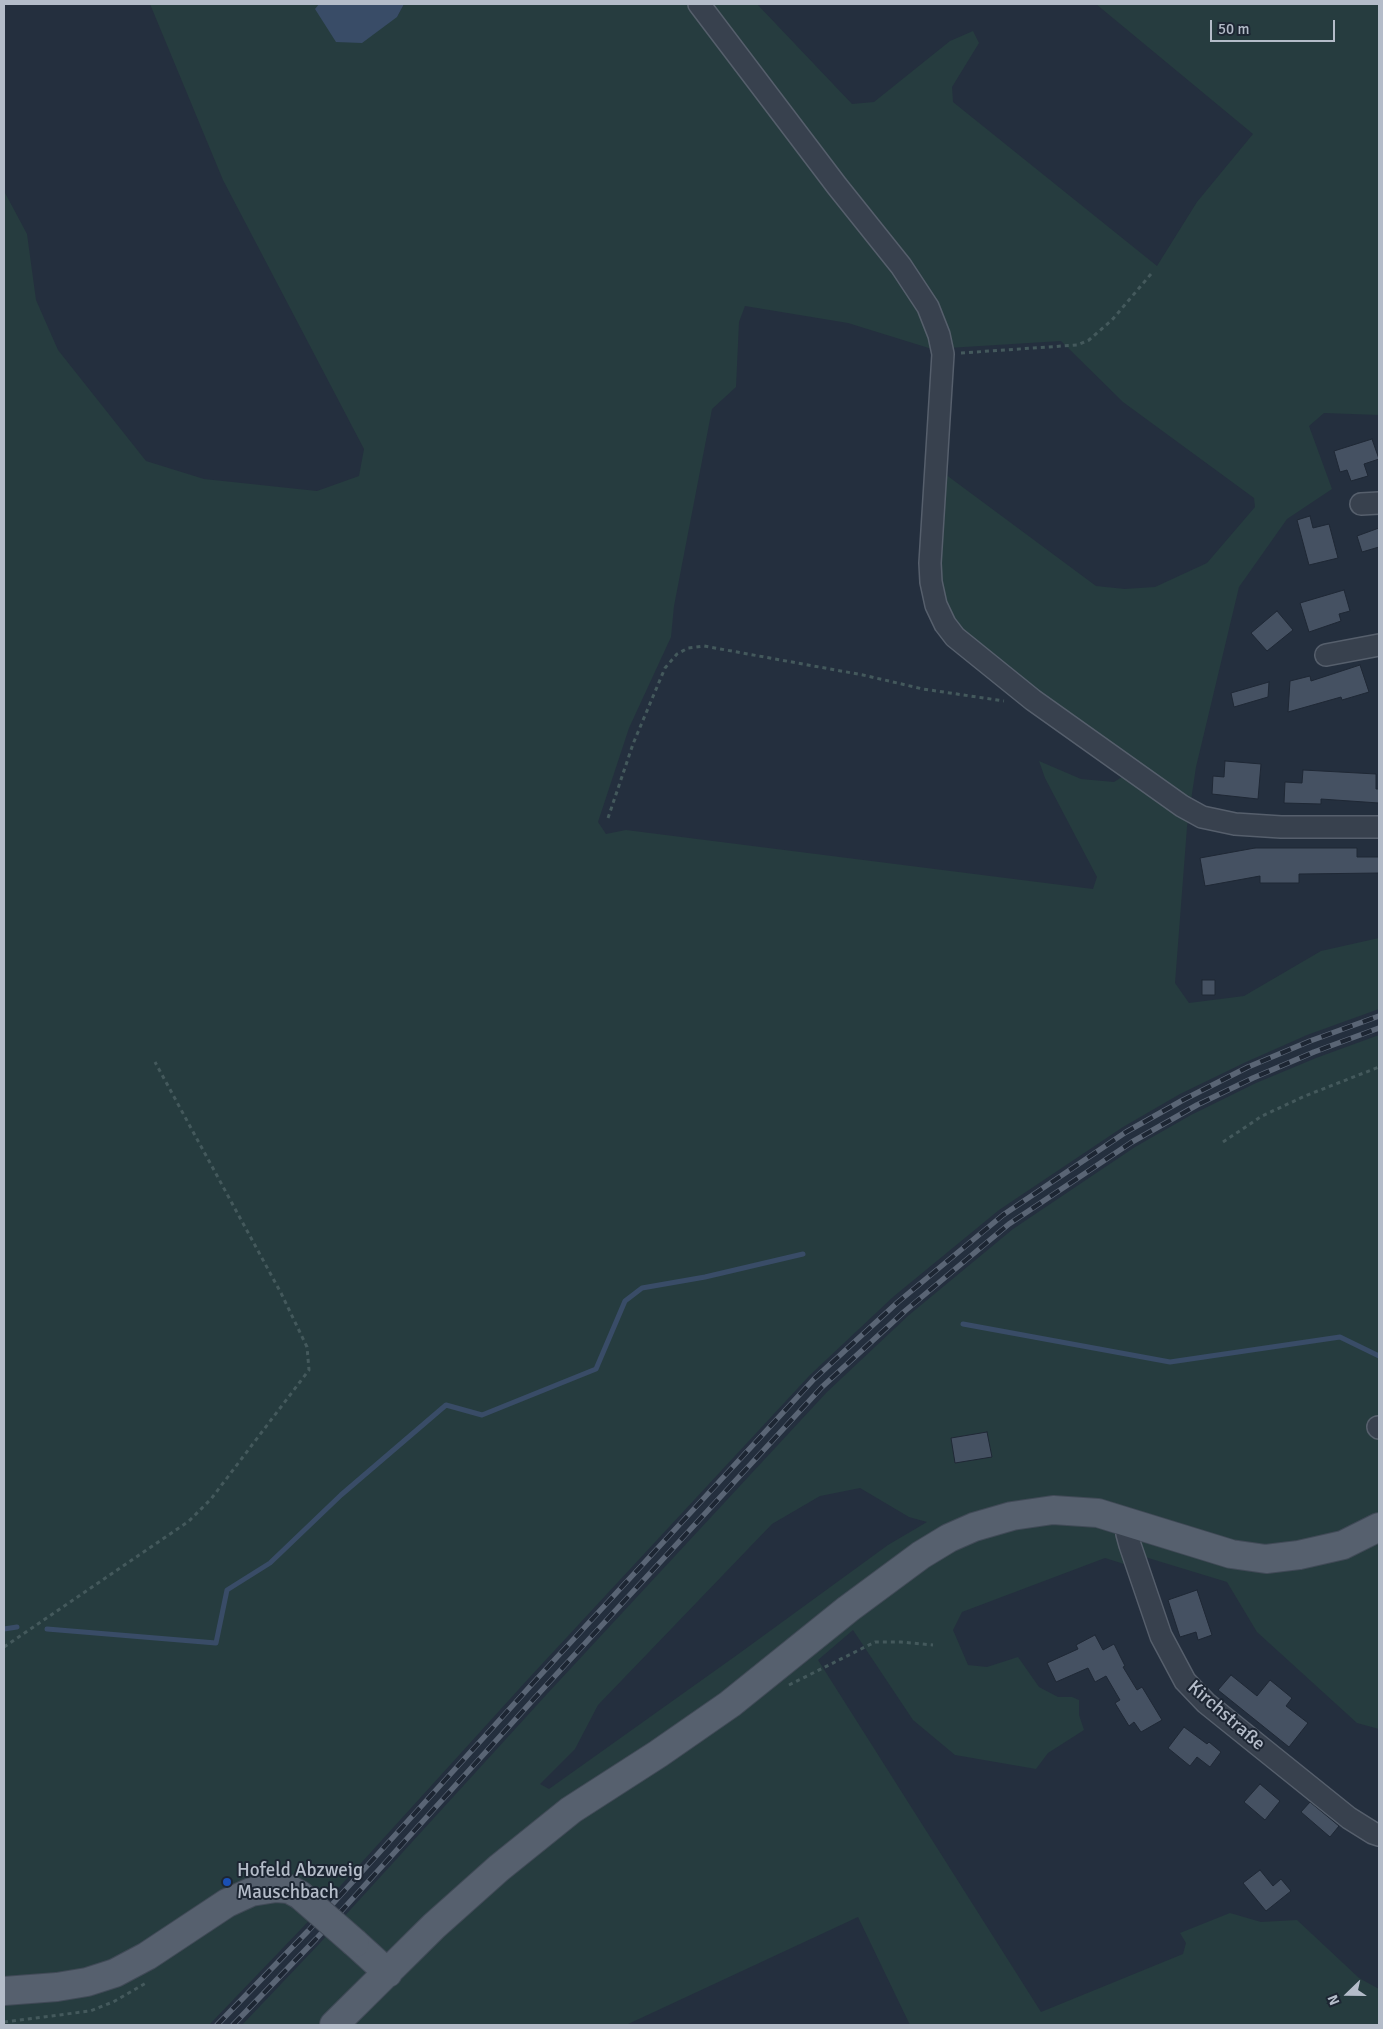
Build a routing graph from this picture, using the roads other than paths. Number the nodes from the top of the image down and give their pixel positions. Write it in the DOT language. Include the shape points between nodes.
graph roads {
  1 [pos="699,4"];
  2 [pos="1379,645"];
  3 [pos="1326,655"];
  4 [pos="1379,827"];
  5 [pos="1129,1522"];
  6 [pos="1379,1527"];
  7 [pos="1379,1834"];
  8 [pos="388,1973"];
  9 [pos="4,1991"];
  10 [pos="345,2022"];
  1 -- 4 [label="street" via="901,266 928,307 943,354 931,582 936,605 955,638 1033,700 1202,817 1235,824 1281,827"];
  2 -- 3 [label="street"];
  5 -- 6 [label="main road" via="1231,1554 1266,1559 1343,1545"];
  5 -- 7 [label="street, Kirchstraße" via="1127,1534 1130,1545 1161,1636 1185,1681 1206,1703 1349,1818"];
  5 -- 8 [label="main road" via="1098,1513 1053,1510 1012,1516 974,1527 921,1555 730,1704 571,1810 499,1868 434,1926"];
  8 -- 9 [label="main road, bridge" via="300,1895 276,1888 251,1892 227,1903 147,1956 115,1973 79,1984"];
  8 -- 10 [label="main road"];
}
